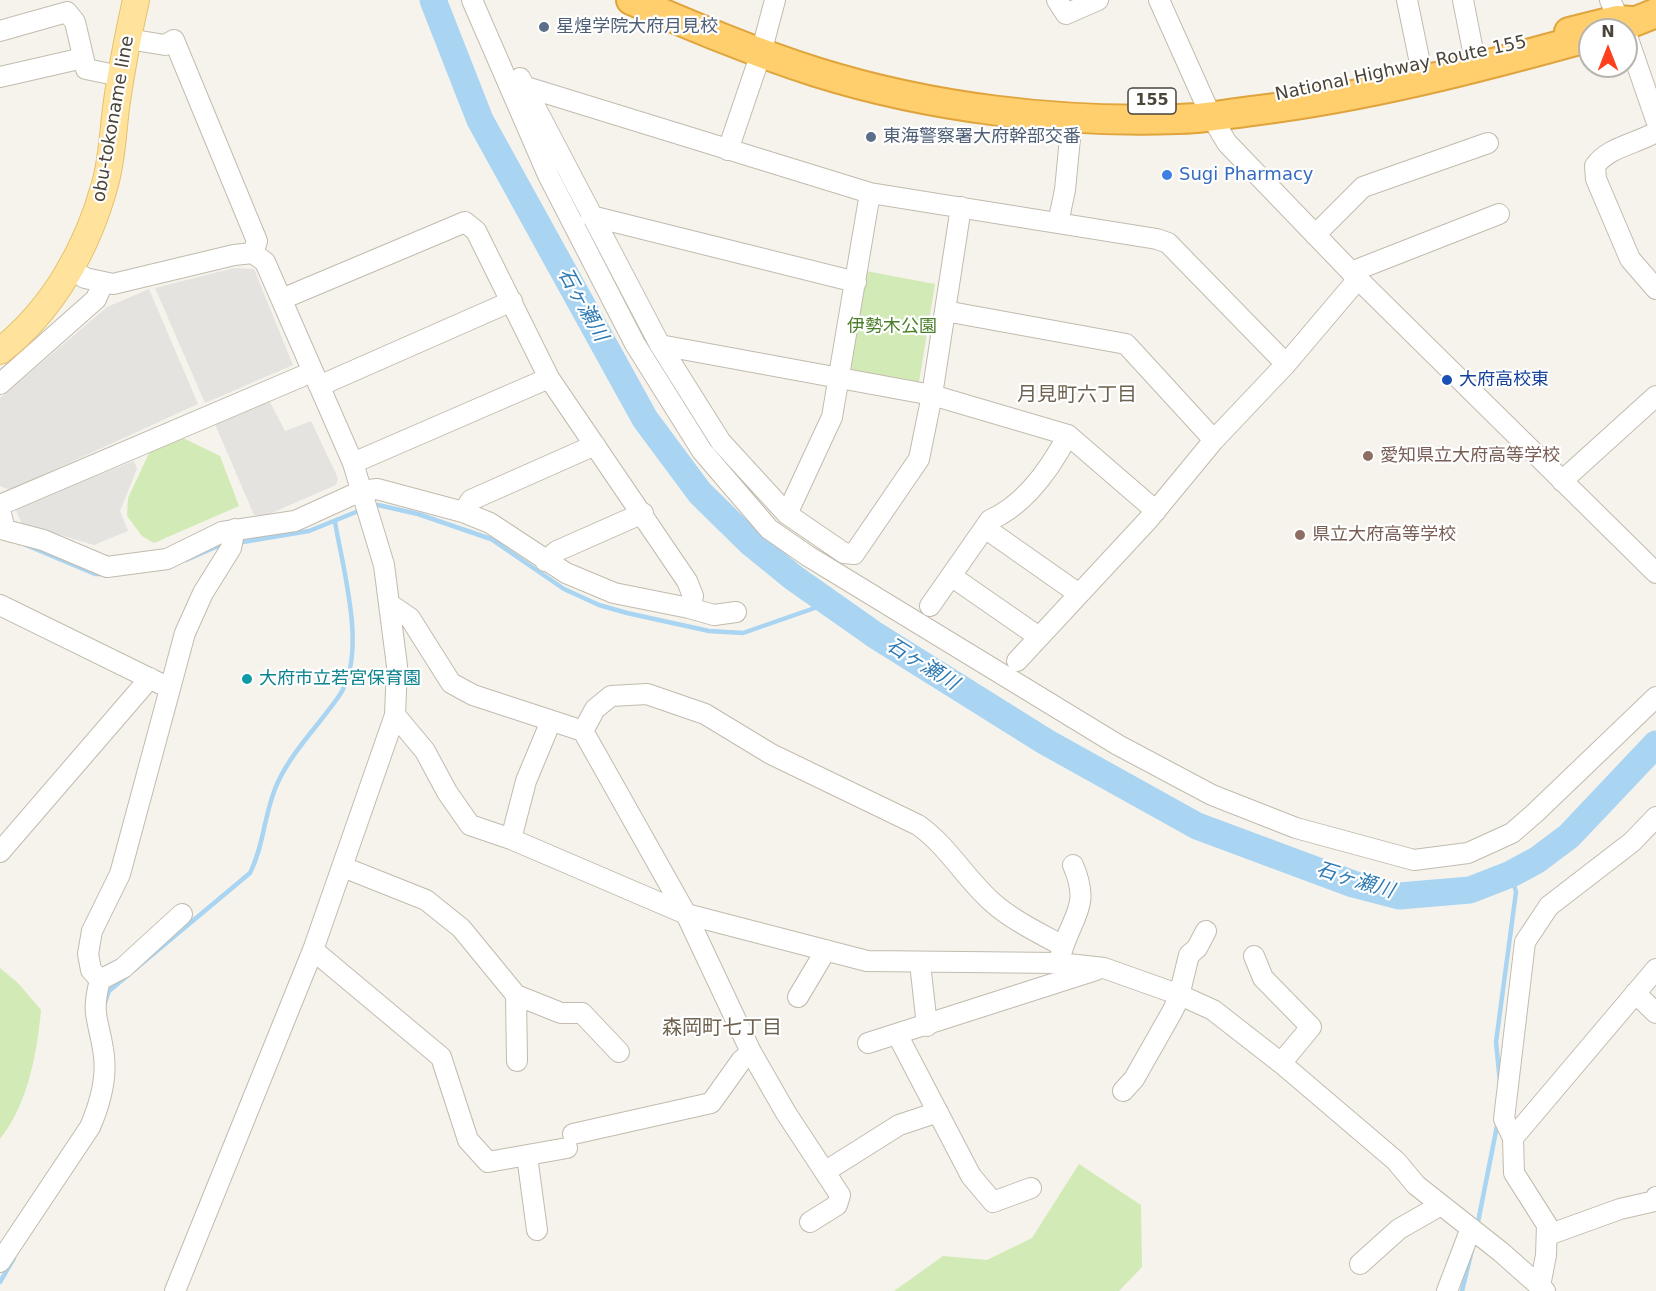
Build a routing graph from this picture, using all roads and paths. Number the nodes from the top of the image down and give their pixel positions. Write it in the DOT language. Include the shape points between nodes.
graph roads {
  1 [pos="136,0"];
  2 [pos="472,0"];
  3 [pos="485,0"];
  4 [pos="631,0"];
  5 [pos="680,0"];
  6 [pos="775,0"];
  7 [pos="1057,0"];
  8 [pos="1098,0"];
  9 [pos="1159,0"];
  10 [pos="1407,0"];
  11 [pos="1463,0"];
  12 [pos="0,31"];
  13 [pos="1578,33"];
  14 [pos="128,39"];
  15 [pos="1578,40"];
  16 [pos="763,44"];
  17 [pos="1474,56"];
  18 [pos="83,58"];
  19 [pos="1638,61"];
  20 [pos="1421,68"];
  21 [pos="120,76"];
  22 [pos="0,77"];
  23 [pos="523,86"];
  24 [pos="1209,109"];
  25 [pos="1072,117"];
  26 [pos="1656,120"];
  27 [pos="1656,132"];
  28 [pos="1488,143"];
  29 [pos="728,150"];
  30 [pos="870,193"];
  31 [pos="961,207"];
  32 [pos="1499,214"];
  33 [pos="591,216"];
  34 [pos="1058,223"];
  35 [pos="1314,235"];
  36 [pos="254,253"];
  37 [pos="71,268"];
  38 [pos="1354,275"];
  39 [pos="856,282"];
  40 [pos="103,283"];
  41 [pos="1656,289"];
  42 [pos="282,299"];
  43 [pos="512,301"];
  44 [pos="945,311"];
  45 [pos="660,345"];
  46 [pos="0,351"];
  47 [pos="1286,364"];
  48 [pos="840,377"];
  49 [pos="549,378"];
  50 [pos="316,379"];
  51 [pos="0,384"];
  52 [pos="932,395"];
  53 [pos="1656,396"];
  54 [pos="1068,435"];
  55 [pos="1214,440"];
  56 [pos="596,445"];
  57 [pos="353,463"];
  58 [pos="1562,481"];
  59 [pos="364,502"];
  60 [pos="0,505"];
  61 [pos="0,510"];
  62 [pos="1156,511"];
  63 [pos="463,512"];
  64 [pos="643,513"];
  65 [pos="787,514"];
  66 [pos="985,528"];
  67 [pos="2,530"];
  68 [pos="235,530"];
  69 [pos="545,561"];
  70 [pos="1656,573"];
  71 [pos="951,576"];
  72 [pos="1079,594"];
  73 [pos="0,605"];
  74 [pos="391,605"];
  75 [pos="930,606"];
  76 [pos="689,608"];
  77 [pos="736,612"];
  78 [pos="1039,637"];
  79 [pos="1017,661"];
  80 [pos="150,678"];
  81 [pos="169,687"];
  82 [pos="1656,697"];
  83 [pos="395,715"];
  84 [pos="551,721"];
  85 [pos="584,731"];
  86 [pos="1656,817"];
  87 [pos="511,839"];
  88 [pos="0,852"];
  89 [pos="1073,865"];
  90 [pos="343,867"];
  91 [pos="182,914"];
  92 [pos="686,914"];
  93 [pos="1206,932"];
  94 [pos="313,950"];
  95 [pos="826,950"];
  96 [pos="1061,955"];
  97 [pos="1254,956"];
  98 [pos="920,963"];
  99 [pos="1104,968"];
  100 [pos="1656,969"];
  101 [pos="100,980"];
  102 [pos="1635,993"];
  103 [pos="516,995"];
  104 [pos="1180,995"];
  105 [pos="798,997"];
  106 [pos="1656,1012"];
  107 [pos="927,1026"];
  108 [pos="898,1036"];
  109 [pos="868,1043"];
  110 [pos="619,1053"];
  111 [pos="751,1053"];
  112 [pos="517,1061"];
  113 [pos="1281,1063"];
  114 [pos="1123,1092"];
  115 [pos="938,1112"];
  116 [pos="1513,1138"];
  117 [pos="527,1156"];
  118 [pos="826,1172"];
  119 [pos="1031,1188"];
  120 [pos="1656,1197"];
  121 [pos="1441,1205"];
  122 [pos="810,1222"];
  123 [pos="1471,1228"];
  124 [pos="537,1230"];
  125 [pos="1548,1235"];
  126 [pos="0,1263"];
  127 [pos="1360,1264"];
  128 [pos="1542,1289"];
  129 [pos="175,1291"];
  130 [pos="1447,1291"];
  1 -- 14 [label="main road, obu-tokoname line"];
  2 -- 82 [label="street" via="548,175 635,344 702,451 769,529 1118,745 1212,795 1296,828 1374,851 1428,860 1468,853 1512,833"];
  3 -- 23 [label="street"];
  4 -- 16 [label="highway, National Highway Route 155 / 155"];
  5 -- 16 [label="highway, National Highway Route 155 / 155"];
  6 -- 16 [label="street"];
  7 -- 8 [label="street" via="1066,14"];
  9 -- 24 [label="street"];
  10 -- 20 [label="street"];
  11 -- 17 [label="street"];
  12 -- 18 [label="street" via="67,12 75,22"];
  13 -- 17 [label="highway, National Highway Route 155 / 155"];
  14 -- 21 [label="main road, obu-tokoname line"];
  14 -- 36 [label="street" via="165,45 174,40 257,241"];
  15 -- 24 [label="highway, National Highway Route 155 / 155" via="1435,80 1311,104"];
  16 -- 24 [label="highway, National Highway Route 155 / 155" via="917,80 1021,96"];
  16 -- 25 [label="highway, National Highway Route 155 / 155" via="879,89 981,108"];
  16 -- 29 [label="street"];
  17 -- 20 [label="highway, National Highway Route 155 / 155"];
  18 -- 21 [label="street" via="86,69"];
  18 -- 22 [label="street"];
  19 -- 26 [label="street"];
  20 -- 24 [label="highway, National Highway Route 155 / 155"];
  21 -- 37 [label="main road, obu-tokoname line" via="106,181 94,221"];
  23 -- 29 [label="street"];
  23 -- 33 [label="street"];
  24 -- 25 [label="highway, National Highway Route 155 / 155" via="1180,119"];
  24 -- 35 [label="street" via="1227,143"];
  25 -- 34 [label="street"];
  27 -- 41 [label="street" via="1609,152 1594,166 1630,259"];
  28 -- 35 [label="street" via="1363,187"];
  29 -- 30 [label="street"];
  30 -- 31 [label="street"];
  30 -- 39 [label="street"];
  31 -- 34 [label="street"];
  31 -- 44 [label="street"];
  32 -- 38 [label="street"];
  33 -- 39 [label="street"];
  33 -- 45 [label="street"];
  34 -- 47 [label="street" via="1168,243"];
  35 -- 38 [label="street"];
  36 -- 40 [label="street"];
  36 -- 42 [label="street" via="266,262"];
  37 -- 40 [label="street"];
  37 -- 46 [label="main road, obu-tokoname line" via="47,303"];
  38 -- 47 [label="street"];
  38 -- 58 [label="street"];
  39 -- 48 [label="street"];
  40 -- 51 [label="street" via="96,299"];
  42 -- 43 [label="street" via="465,222 476,231"];
  42 -- 50 [label="street"];
  43 -- 49 [label="street"];
  43 -- 50 [label="street"];
  44 -- 52 [label="street"];
  44 -- 55 [label="street" via="1126,344"];
  45 -- 48 [label="street"];
  45 -- 65 [label="street" via="722,442"];
  47 -- 55 [label="street"];
  48 -- 52 [label="street"];
  48 -- 65 [label="street" via="832,417"];
  49 -- 56 [label="street"];
  49 -- 57 [label="street"];
  50 -- 57 [label="street"];
  50 -- 60 [label="street"];
  52 -- 54 [label="street"];
  52 -- 65 [label="street" via="919,459 854,554 844,553"];
  53 -- 58 [label="street"];
  54 -- 62 [label="street"];
  54 -- 66 [label="street" via="1041,477 1006,513 990,520"];
  55 -- 62 [label="street"];
  56 -- 63 [label="street" via="471,500"];
  56 -- 64 [label="street"];
  57 -- 59 [label="street"];
  58 -- 70 [label="street"];
  59 -- 63 [label="street" via="377,489"];
  59 -- 68 [label="street" via="295,521"];
  59 -- 74 [label="street" via="384,565"];
  61 -- 67 [label="street"];
  62 -- 72 [label="street"];
  63 -- 69 [label="street" via="510,535"];
  64 -- 69 [label="street" via="557,551"];
  64 -- 76 [label="street" via="687,581 693,596"];
  66 -- 71 [label="street"];
  66 -- 72 [label="street"];
  67 -- 68 [label="street" via="43,540 107,567 166,559 222,532"];
  68 -- 81 [label="street" via="231,549 196,606"];
  69 -- 76 [label="street" via="614,593"];
  71 -- 75 [label="street"];
  71 -- 78 [label="street"];
  72 -- 78 [label="street"];
  73 -- 80 [label="street"];
  74 -- 83 [label="street" via="397,666"];
  74 -- 84 [label="street" via="410,618 451,682 473,695"];
  76 -- 77 [label="street" via="714,615"];
  78 -- 79 [label="street"];
  80 -- 81 [label="street"];
  80 -- 88 [label="street"];
  81 -- 101 [label="street" via="120,874 92,931 88,954 91,970"];
  83 -- 87 [label="street" via="425,751 470,825"];
  83 -- 90 [label="street"];
  84 -- 85 [label="street"];
  84 -- 87 [label="street" via="526,781"];
  85 -- 92 [label="street"];
  85 -- 96 [label="street" via="595,709 611,696 647,694 705,714 771,754 933,835 993,903"];
  86 -- 116 [label="street" via="1632,842 1549,906 1525,942 1504,1119"];
  87 -- 92 [label="street"];
  89 -- 96 [label="street" via="1082,885 1082,899"];
  90 -- 94 [label="street"];
  90 -- 103 [label="street" via="426,900 460,928"];
  91 -- 101 [label="street" via="123,968"];
  92 -- 95 [label="street"];
  92 -- 111 [label="street"];
  93 -- 104 [label="street" via="1189,955"];
  94 -- 117 [label="street" via="441,1057 468,1140 488,1162"];
  94 -- 129 [label="street"];
  95 -- 98 [label="street" via="867,961"];
  95 -- 105 [label="street"];
  96 -- 98 [label="street"];
  96 -- 99 [label="street"];
  97 -- 113 [label="street" via="1263,978 1311,1027"];
  98 -- 107 [label="street"];
  99 -- 104 [label="street"];
  99 -- 107 [label="street"];
  100 -- 102 [label="street"];
  101 -- 126 [label="street" via="94,1013 104,1050 98,1109"];
  102 -- 106 [label="street"];
  102 -- 116 [label="street"];
  103 -- 110 [label="street" via="561,1013 582,1013"];
  103 -- 112 [label="street"];
  104 -- 113 [label="street" via="1213,1010"];
  104 -- 114 [label="street"];
  107 -- 108 [label="street"];
  108 -- 109 [label="street"];
  108 -- 115 [label="street"];
  111 -- 117 [label="street" via="711,1103"];
  111 -- 118 [label="street"];
  113 -- 121 [label="street" via="1396,1161 1416,1185"];
  115 -- 118 [label="street" via="899,1125"];
  115 -- 119 [label="street" via="970,1176 993,1202"];
  116 -- 125 [label="street" via="1514,1173 1539,1210"];
  117 -- 124 [label="street"];
  118 -- 122 [label="street" via="840,1200"];
  120 -- 125 [label="street" via="1655,1201"];
  121 -- 123 [label="street"];
  121 -- 127 [label="street" via="1399,1229"];
  123 -- 128 [label="street"];
  123 -- 130 [label="street"];
  125 -- 128 [label="street"];
}
